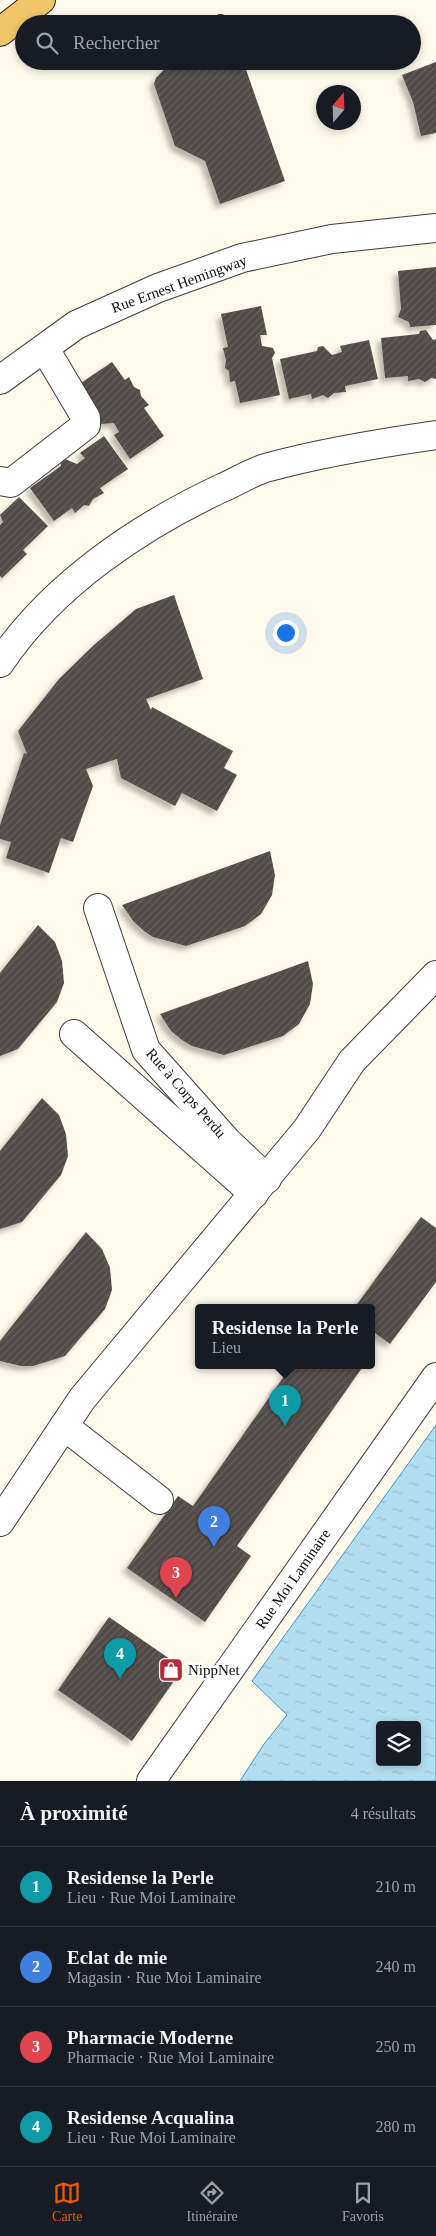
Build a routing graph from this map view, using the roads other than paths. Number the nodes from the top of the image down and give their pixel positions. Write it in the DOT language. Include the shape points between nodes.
graph roads {
  1 [pos="41,0"];
  2 [pos="22,15"];
  3 [pos="15,20"];
  4 [pos="0,32"];
  5 [pos="436,228"];
  6 [pos="45,349"];
  7 [pos="0,380"];
  8 [pos="436,436"];
  9 [pos="0,481"];
  10 [pos="0,663"];
  11 [pos="98,908"];
  12 [pos="436,975"];
  13 [pos="74,1034"];
  14 [pos="260,1186"];
  15 [pos="436,1377"];
  16 [pos="64,1426"];
  17 [pos="159,1500"];
  18 [pos="0,1522"];
  19 [pos="151,1781"];
  1 -- 2 [label="main road"];
  3 -- 4 [label="main road"];
  5 -- 6 [label="street, Rue Ernest Hemingway" via="332,240 242,258 115,306 76,325"];
  6 -- 7 [label="street, Rue Ernest Hemingway"];
  6 -- 9 [label="street" via="86,418 86,425 11,483"];
  8 -- 10 [label="street" via="368,444 267,467 187,504 78,578 41,612"];
  11 -- 14 [label="street, Rue à Corps Perdu" via="146,1050 227,1141"];
  12 -- 14 [label="street" via="352,1061 315,1119"];
  13 -- 14 [label="street, Rue à Corps Perdu"];
  14 -- 16 [label="street" via="82,1399"];
  15 -- 19 [label="street, Rue Moi Laminaire"];
  16 -- 17 [label="street"];
  16 -- 18 [label="street"];
}
